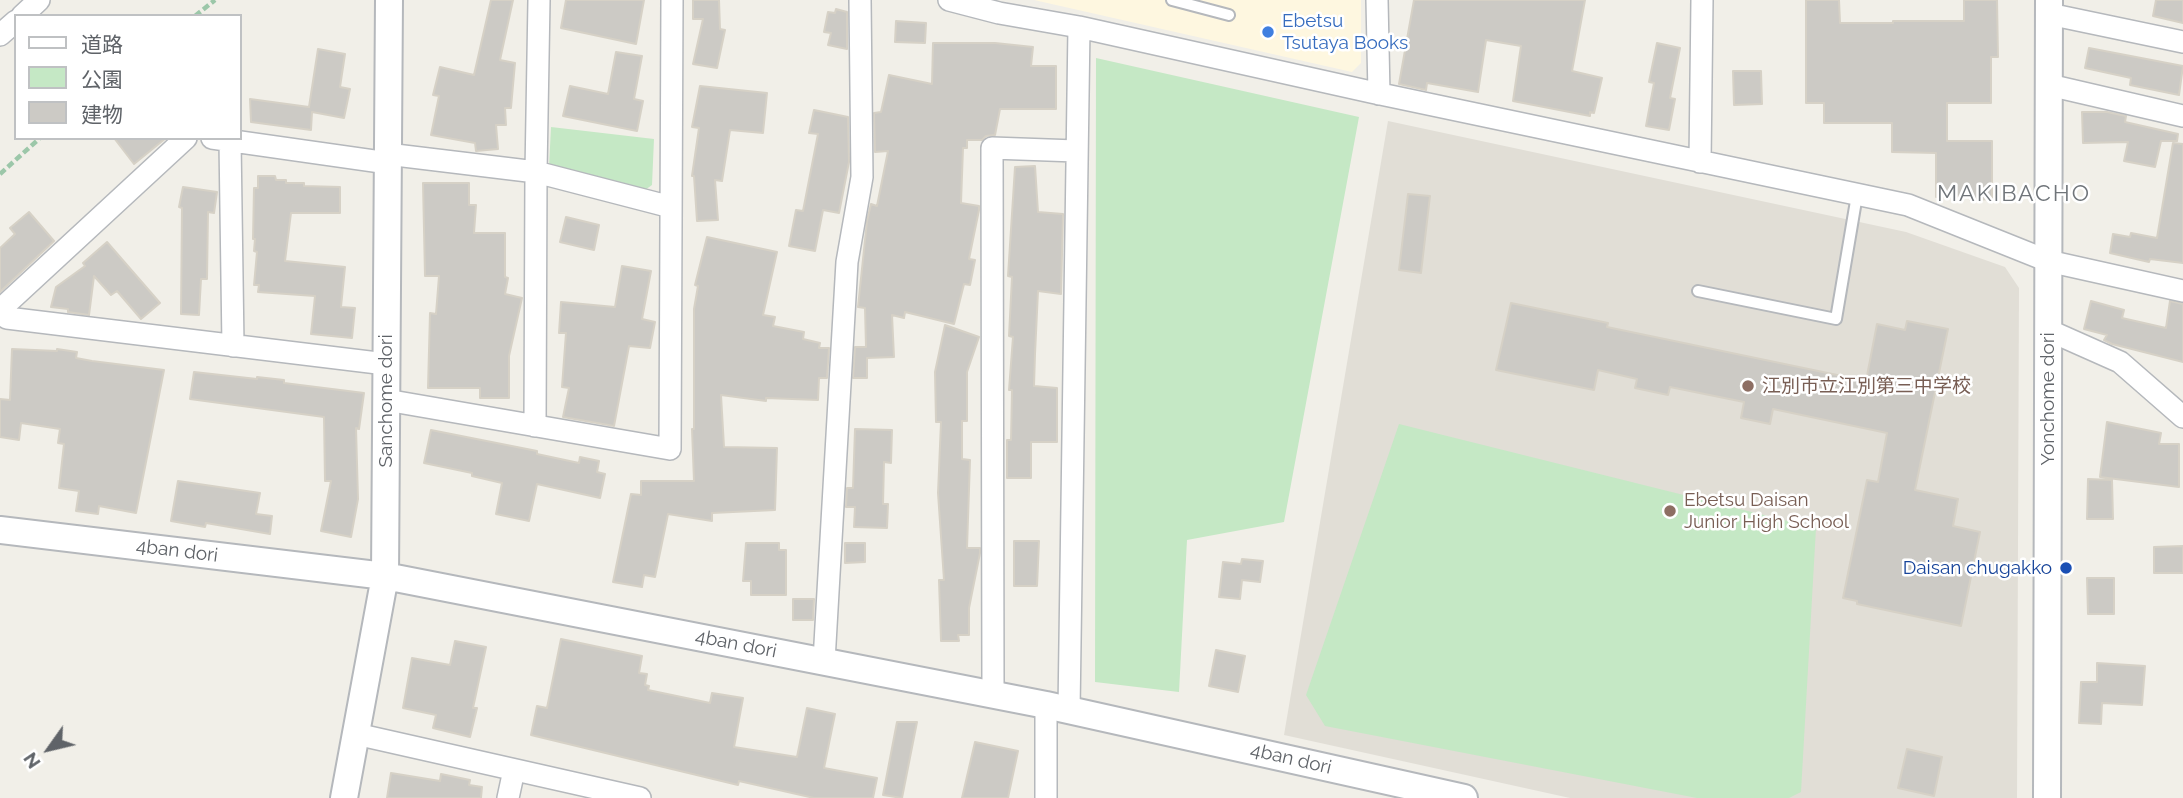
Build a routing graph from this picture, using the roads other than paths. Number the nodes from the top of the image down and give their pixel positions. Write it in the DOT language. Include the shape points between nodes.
graph roads {
  1 [pos="39,0"];
  2 [pos="389,0"];
  3 [pos="539,0"];
  4 [pos="672,0"];
  5 [pos="860,0"];
  6 [pos="949,0"];
  7 [pos="1172,0"];
  8 [pos="1377,0"];
  9 [pos="1702,0"];
  10 [pos="1000,7"];
  11 [pos="2049,7"];
  12 [pos="24,14"];
  13 [pos="1229,15"];
  14 [pos="14,23"];
  15 [pos="1079,27"];
  16 [pos="0,35"];
  17 [pos="2183,42"];
  18 [pos="2049,85"];
  19 [pos="1379,94"];
  20 [pos="2183,116"];
  21 [pos="184,140"];
  22 [pos="221,140"];
  23 [pos="229,140"];
  24 [pos="1076,151"];
  25 [pos="388,159"];
  26 [pos="1700,162"];
  27 [pos="536,172"];
  28 [pos="1857,195"];
  29 [pos="671,207"];
  30 [pos="2048,261"];
  31 [pos="1698,291"];
  32 [pos="2183,291"];
  33 [pos="2048,330"];
  34 [pos="233,346"];
  35 [pos="386,364"];
  36 [pos="386,400"];
  37 [pos="2183,417"];
  38 [pos="535,426"];
  39 [pos="0,530"];
  40 [pos="385,576"];
  41 [pos="824,661"];
  42 [pos="993,694"];
  43 [pos="1057,707"];
  44 [pos="356,734"];
  45 [pos="513,770"];
  46 [pos="344,798"];
  47 [pos="508,798"];
  48 [pos="640,798"];
  49 [pos="1046,798"];
  50 [pos="1464,798"];
  51 [pos="2047,798"];
  1 -- 12 [label="street"];
  2 -- 25 [label="street, Sanchome dori"];
  3 -- 27 [label="street"];
  4 -- 29 [label="street"];
  5 -- 41 [label="street" via="862,177 846,262"];
  6 -- 10 [label="street"];
  7 -- 13 [label="lane"];
  8 -- 19 [label="street"];
  9 -- 26 [label="street"];
  10 -- 15 [label="street"];
  11 -- 17 [label="street"];
  11 -- 18 [label="street, Yonchome dori"];
  14 -- 16 [label="street"];
  15 -- 19 [label="street"];
  15 -- 24 [label="street"];
  18 -- 20 [label="street"];
  18 -- 30 [label="street, Yonchome dori"];
  19 -- 26 [label="street"];
  21 -- 34 [label="street" via="4,307 7,318"];
  22 -- 34 [label="street"];
  23 -- 25 [label="street"];
  24 -- 42 [label="street" via="992,149"];
  24 -- 43 [label="street"];
  25 -- 27 [label="street"];
  25 -- 35 [label="street, Sanchome dori"];
  26 -- 28 [label="street"];
  27 -- 29 [label="street"];
  27 -- 38 [label="street"];
  28 -- 30 [label="street" via="1908,205"];
  28 -- 31 [label="lane" via="1836,319"];
  29 -- 38 [label="street" via="670,449"];
  30 -- 32 [label="street"];
  30 -- 33 [label="street, Yonchome dori"];
  33 -- 37 [label="street" via="2120,362"];
  33 -- 51 [label="street, Yonchome dori"];
  34 -- 35 [label="street"];
  35 -- 36 [label="street, Sanchome dori"];
  36 -- 38 [label="street"];
  36 -- 40 [label="street, Sanchome dori"];
  39 -- 40 [label="street, 4ban dori"];
  40 -- 41 [label="street, 4ban dori"];
  40 -- 44 [label="street, Sanchome dori"];
  41 -- 42 [label="street, 4ban dori"];
  42 -- 43 [label="street, 4ban dori"];
  43 -- 49 [label="street"];
  43 -- 50 [label="street, 4ban dori"];
  44 -- 45 [label="street"];
  44 -- 46 [label="street, Sanchome dori"];
  45 -- 47 [label="street"];
  45 -- 48 [label="street"];
}
